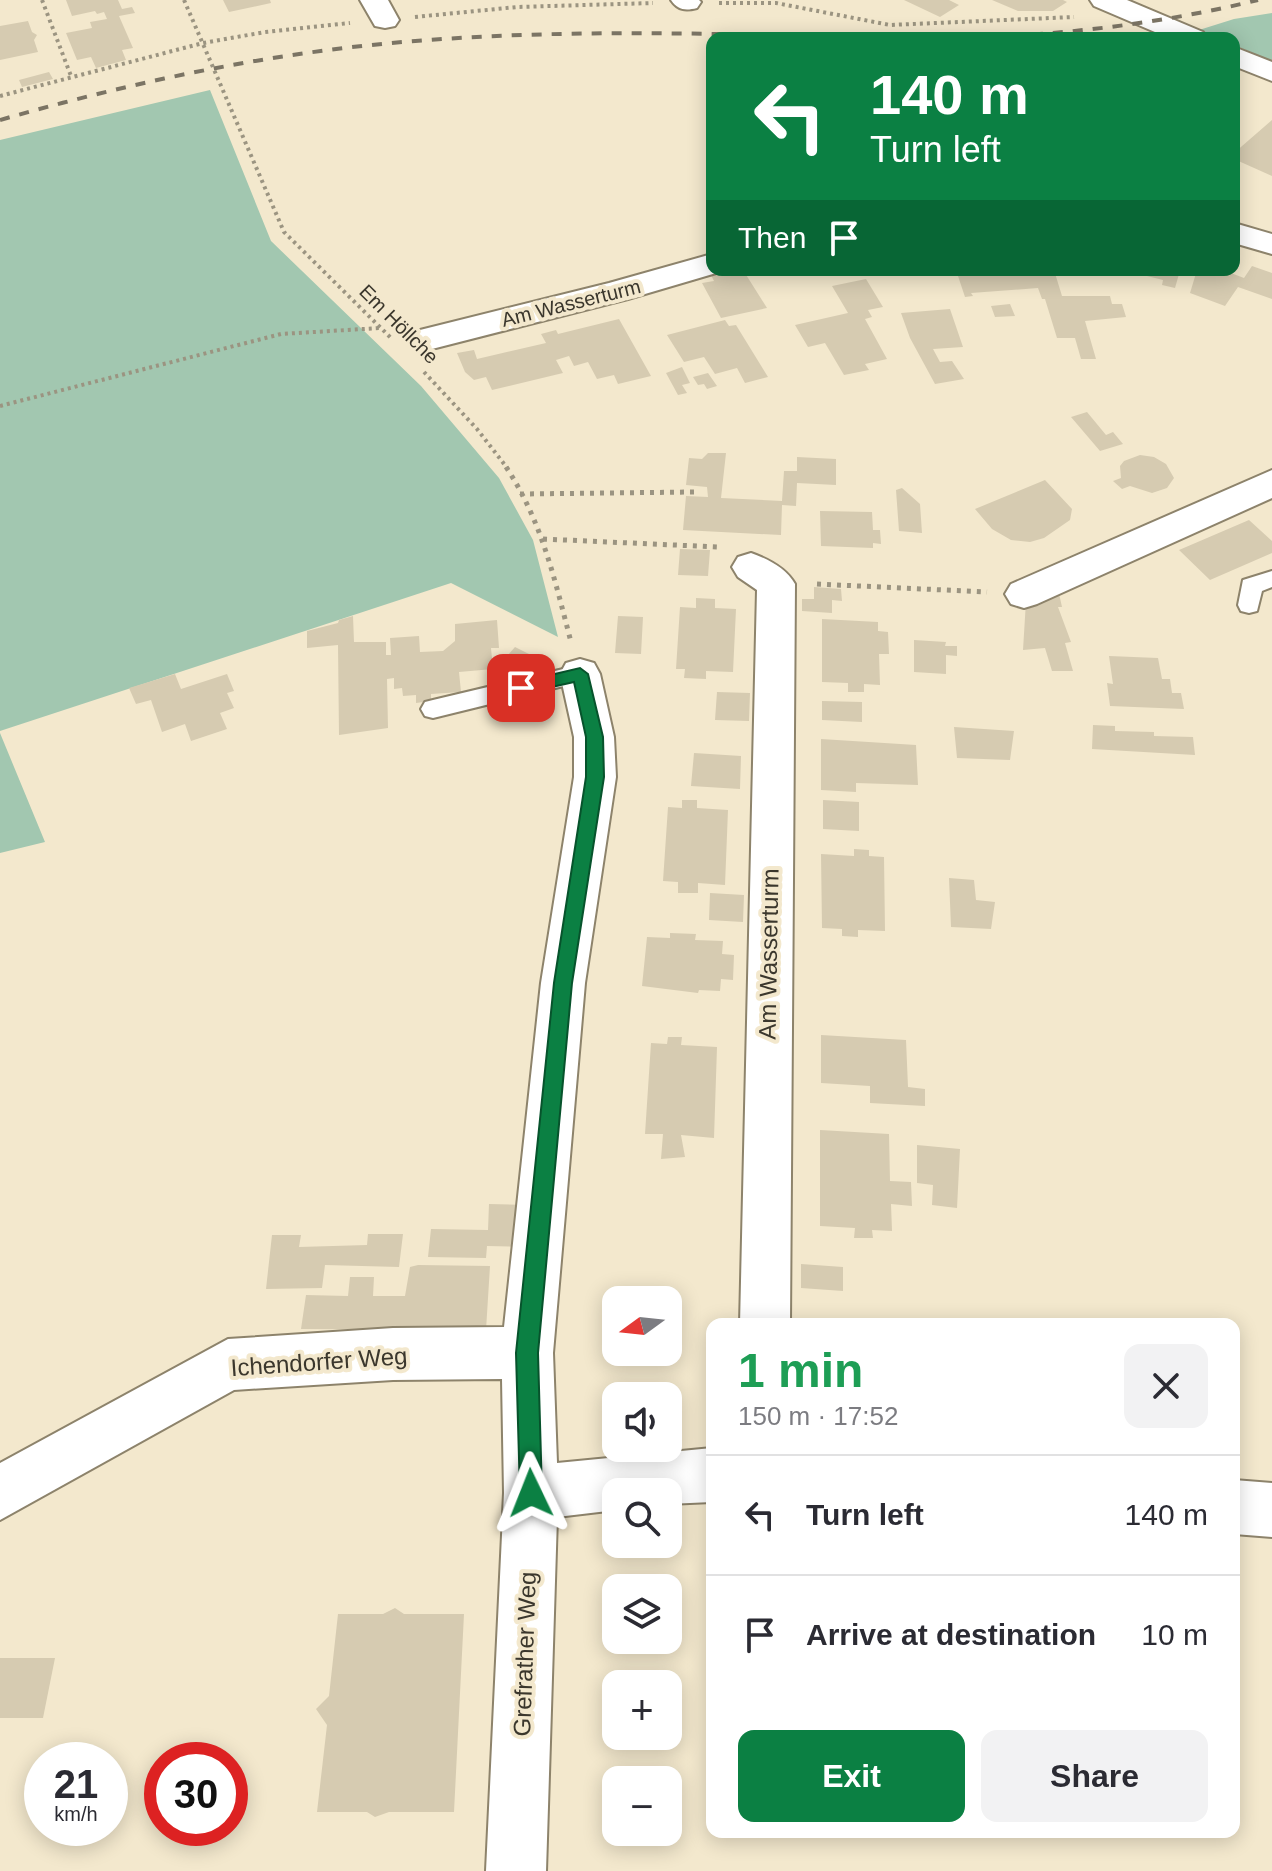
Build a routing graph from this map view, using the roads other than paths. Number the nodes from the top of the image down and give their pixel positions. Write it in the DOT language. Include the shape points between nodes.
graph roads {
  1 [pos="1113,4"];
  2 [pos="1179,32"];
  3 [pos="1240,235"];
  4 [pos="1272,244"];
  5 [pos="706,266"];
  6 [pos="415,351"];
  7 [pos="1272,483"];
  8 [pos="764,575"];
  9 [pos="1272,579"];
  10 [pos="1024,594"];
  11 [pos="1249,605"];
  12 [pos="580,674"];
  13 [pos="433,709"];
  14 [pos="765,1318"];
  15 [pos="527,1353"];
  16 [pos="706,1475"];
  17 [pos="0,1493"];
  18 [pos="531,1493"];
  19 [pos="1240,1507"];
  20 [pos="1272,1510"];
  21 [pos="516,1871"];
  1 -- 2 [label="street"];
  3 -- 4 [label="street"];
  5 -- 6 [label="street, Am Wasserturm"];
  7 -- 10 [label="street"];
  8 -- 14 [label="street, Am Wasserturm"];
  9 -- 11 [label="lane" via="1251,586"];
  12 -- 13 [label="lane"];
  12 -- 15 [label="street, Grefrather Weg" via="594,737 595,777 563,983"];
  15 -- 17 [label="street, Ichendorfer Weg" via="393,1354 228,1365"];
  15 -- 18 [label="street, Grefrather Weg"];
  16 -- 18 [label="street"];
  18 -- 21 [label="street, Grefrather Weg"];
  19 -- 20 [label="street"];
}
